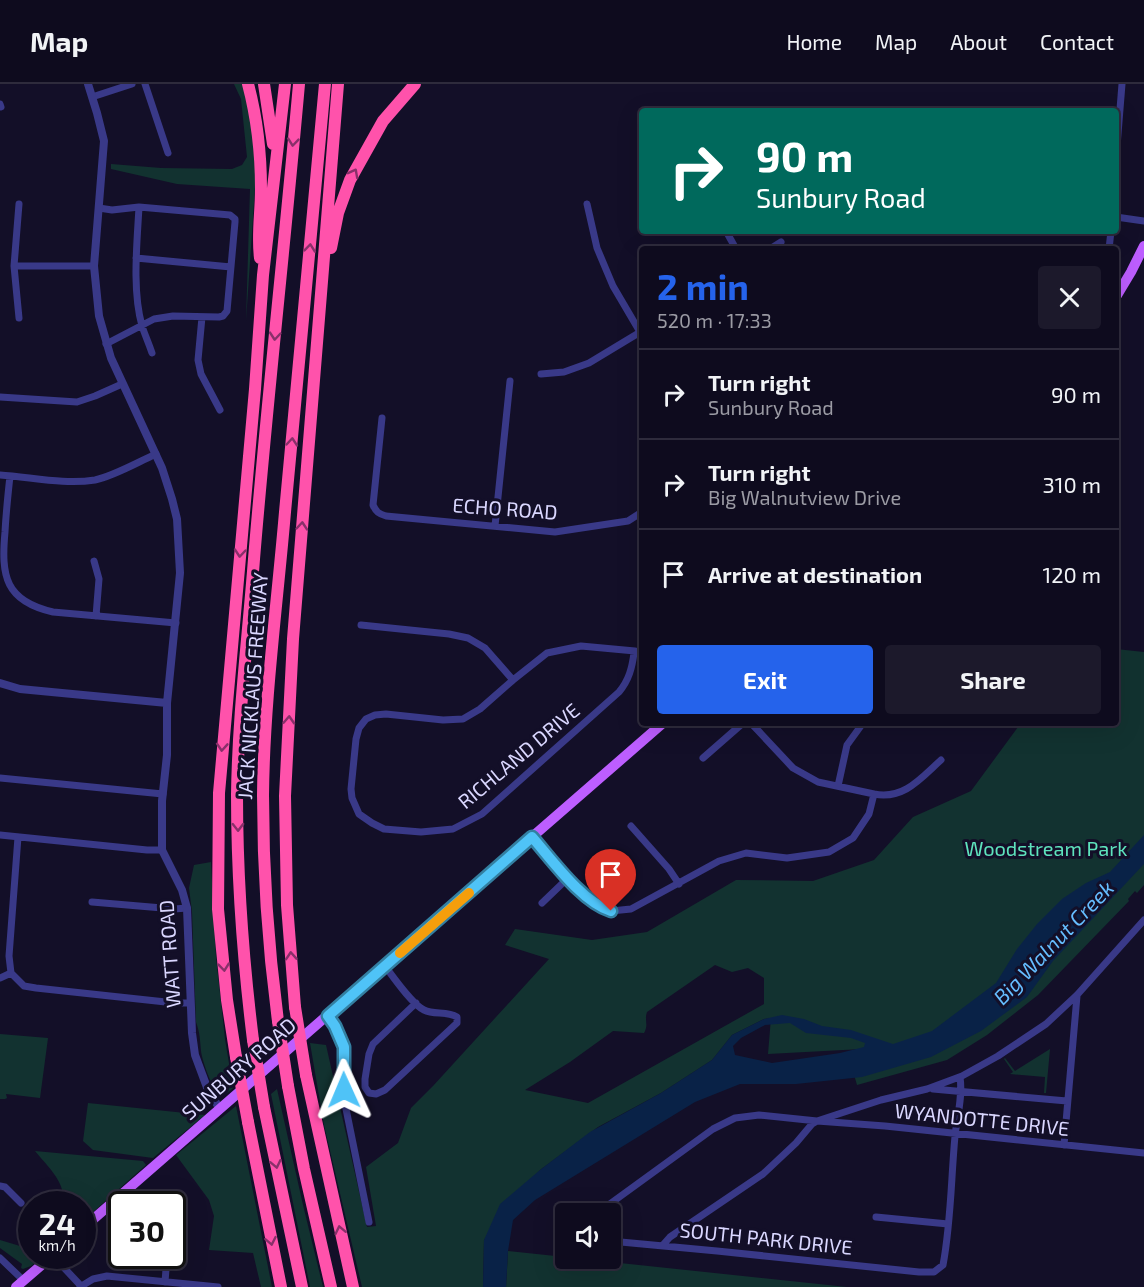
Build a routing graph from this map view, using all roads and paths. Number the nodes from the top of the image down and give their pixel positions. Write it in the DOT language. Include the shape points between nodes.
graph roads {
  1 [pos="88,84"];
  2 [pos="132,84"];
  3 [pos="145,84"];
  4 [pos="248,84"];
  5 [pos="264,84"];
  6 [pos="285,84"];
  7 [pos="299,84"];
  8 [pos="325,84"];
  9 [pos="338,84"];
  10 [pos="416,84"];
  11 [pos="421,84"];
  12 [pos="1122,84"];
  13 [pos="407,96"];
  14 [pos="92,97"];
  15 [pos="1119,122"];
  16 [pos="168,153"];
  17 [pos="273,187"];
  18 [pos="19,204"];
  19 [pos="587,204"];
  20 [pos="139,207"];
  21 [pos="99,208"];
  22 [pos="1119,217"];
  23 [pos="1144,221"];
  24 [pos="781,242"];
  25 [pos="775,246"];
  26 [pos="1144,246"];
  27 [pos="136,258"];
  28 [pos="14,266"];
  29 [pos="94,266"];
  30 [pos="231,267"];
  31 [pos="263,275"];
  32 [pos="1119,292"];
  33 [pos="202,317"];
  34 [pos="19,318"];
  35 [pos="142,326"];
  36 [pos="639,328"];
  37 [pos="639,332"];
  38 [pos="106,344"];
  39 [pos="152,353"];
  40 [pos="541,374"];
  41 [pos="510,381"];
  42 [pos="122,384"];
  43 [pos="313,395"];
  44 [pos="0,397"];
  45 [pos="220,410"];
  46 [pos="382,418"];
  47 [pos="156,454"];
  48 [pos="0,475"];
  49 [pos="10,476"];
  50 [pos="639,514"];
  51 [pos="495,526"];
  52 [pos="94,561"];
  53 [pos="96,616"];
  54 [pos="176,623"];
  55 [pos="361,625"];
  56 [pos="638,653"];
  57 [pos="513,680"];
  58 [pos="0,683"];
  59 [pos="167,703"];
  60 [pos="660,726"];
  61 [pos="740,726"];
  62 [pos="754,726"];
  63 [pos="861,726"];
  64 [pos="703,758"];
  65 [pos="941,760"];
  66 [pos="0,778"];
  67 [pos="838,786"];
  68 [pos="163,794"];
  69 [pos="874,794"];
  70 [pos="631,826"];
  71 [pos="0,835"];
  72 [pos="18,837"];
  73 [pos="532,837"];
  74 [pos="162,850"];
  75 [pos="568,878"];
  76 [pos="679,884"];
  77 [pos="92,902"];
  78 [pos="542,903"];
  79 [pos="187,908"];
  80 [pos="1144,920"];
  81 [pos="385,966"];
  82 [pos="11,974"];
  83 [pos="0,978"];
  84 [pos="1077,995"];
  85 [pos="190,1003"];
  86 [pos="416,1003"];
  87 [pos="328,1016"];
  88 [pos="960,1077"];
  89 [pos="927,1089"];
  90 [pos="961,1092"];
  91 [pos="1067,1101"];
  92 [pos="220,1109"];
  93 [pos="817,1121"];
  94 [pos="955,1134"];
  95 [pos="1064,1145"];
  96 [pos="1144,1153"];
  97 [pos="0,1186"];
  98 [pos="18,1200"];
  99 [pos="611,1203"];
  100 [pos="96,1217"];
  101 [pos="876,1217"];
  102 [pos="369,1222"];
  103 [pos="948,1224"];
  104 [pos="621,1242"];
  105 [pos="662,1246"];
  106 [pos="0,1258"];
  107 [pos="37,1269"];
  108 [pos="64,1269"];
  109 [pos="166,1269"];
  110 [pos="165,1282"];
  111 [pos="19,1284"];
  112 [pos="81,1287"];
  113 [pos="218,1287"];
  114 [pos="280,1287"];
  115 [pos="302,1287"];
  116 [pos="331,1287"];
  117 [pos="353,1287"];
  1 -- 14 [label="street"];
  2 -- 14 [label="street"];
  3 -- 16 [label="street"];
  4 -- 31 [label="highway" via="260,151 258,243"];
  5 -- 17 [label="highway" via="272,137"];
  6 -- 17 [label="highway"];
  7 -- 115 [label="highway, JACK NICKLAUS FREEWAY, one-way, bridge" via="258,512 237,794 238,879 253,1040"];
  116 -- 8 [label="highway, JACK NICKLAUS FREEWAY, one-way, bridge" via="304,1169 278,1021 265,883 263,795"];
  9 -- 43 [label="highway"];
  10 -- 13 [label="highway"];
  11 -- 13 [label="highway"];
  12 -- 15 [label="street"];
  43 -- 13 [label="highway, one-way" via="338,213 350,180 383,122"];
  14 -- 21 [label="street" via="104,141"];
  17 -- 31 [label="highway"];
  18 -- 28 [label="street"];
  19 -- 36 [label="street" via="597,248 613,286"];
  20 -- 21 [label="street"];
  20 -- 27 [label="street"];
  20 -- 30 [label="street" via="233,217"];
  21 -- 29 [label="street"];
  22 -- 23 [label="street"];
  24 -- 25 [label="street"];
  26 -- 32 [label="main road"];
  27 -- 30 [label="street"];
  27 -- 35 [label="street"];
  28 -- 29 [label="street"];
  28 -- 34 [label="street"];
  29 -- 38 [label="street"];
  30 -- 33 [label="street" via="227,311 219,317"];
  31 -- 114 [label="highway, one-way, bridge" via="219,793 218,909 236,1057"];
  33 -- 35 [label="street" via="173,316"];
  33 -- 45 [label="street" via="198,360"];
  35 -- 38 [label="street"];
  35 -- 39 [label="street"];
  37 -- 40 [label="street" via="589,363 564,372"];
  38 -- 42 [label="street"];
  41 -- 51 [label="street"];
  42 -- 44 [label="street" via="76,402"];
  42 -- 47 [label="street"];
  117 -- 43 [label="highway, one-way, bridge" via="306,1075 295,1007 287,905 285,796 293,639"];
  46 -- 51 [label="street, ECHO ROAD" via="373,500 380,514"];
  47 -- 49 [label="street" via="96,480"];
  47 -- 54 [label="street" via="177,519 180,573"];
  48 -- 49 [label="street"];
  49 -- 53 [label="street" via="5,577 18,596 37,609"];
  50 -- 51 [label="street, ECHO ROAD" via="628,521 555,532"];
  52 -- 53 [label="street" via="99,579"];
  53 -- 54 [label="street"];
  54 -- 59 [label="street"];
  55 -- 57 [label="street" via="468,638 485,648"];
  56 -- 57 [label="street" via="582,646 547,653"];
  56 -- 57 [label="street, RICHLAND DRIVE" via="619,692 482,814 453,829 421,832 384,829 359,814 351,789 356,739 366,719 386,714 443,720 463,718 480,709"];
  58 -- 59 [label="street" via="20,689"];
  59 -- 68 [label="street"];
  60 -- 73 [label="main road, SUNBURY ROAD"];
  61 -- 64 [label="street"];
  62 -- 67 [label="street" via="793,768 818,782"];
  63 -- 67 [label="street" via="847,745"];
  65 -- 69 [label="street" via="898,794"];
  66 -- 68 [label="street"];
  67 -- 69 [label="street"];
  68 -- 74 [label="street"];
  69 -- 76 [label="street" via="869,814 853,837 829,852 787,858 746,853 719,861"];
  70 -- 76 [label="street"];
  71 -- 72 [label="street"];
  72 -- 74 [label="street"];
  72 -- 82 [label="street"];
  73 -- 75 [label="street"];
  73 -- 81 [label="main road, SUNBURY ROAD"];
  74 -- 79 [label="street, WATT ROAD" via="183,890"];
  75 -- 76 [label="street" via="595,904 611,911 631,909"];
  75 -- 78 [label="street"];
  77 -- 79 [label="street"];
  79 -- 85 [label="street, WATT ROAD"];
  80 -- 84 [label="street"];
  81 -- 86 [label="street"];
  81 -- 87 [label="main road, SUNBURY ROAD"];
  82 -- 83 [label="street"];
  82 -- 85 [label="street" via="24,986 36,988"];
  84 -- 88 [label="street" via="1046,1024"];
  84 -- 91 [label="street"];
  85 -- 92 [label="street, WATT ROAD" via="195,1055"];
  86 -- 86 [label="street" via="423,1010 454,1015 456,1026 385,1090 369,1093 365,1079 371,1048"];
  87 -- 92 [label="main road, SUNBURY ROAD"];
  87 -- 102 [label="street" via="344,1047 344,1099"];
  88 -- 89 [label="street"];
  88 -- 90 [label="street"];
  89 -- 90 [label="street"];
  89 -- 93 [label="street"];
  90 -- 91 [label="street"];
  90 -- 94 [label="street"];
  91 -- 95 [label="street"];
  92 -- 100 [label="main road, SUNBURY ROAD"];
  93 -- 94 [label="street, WYANDOTTE DRIVE"];
  93 -- 99 [label="street, WYANDOTTE DRIVE" via="759,1115 735,1118 713,1129"];
  93 -- 105 [label="street" via="763,1174"];
  94 -- 95 [label="street, WYANDOTTE DRIVE"];
  94 -- 103 [label="street"];
  95 -- 96 [label="street, WYANDOTTE DRIVE"];
  97 -- 98 [label="street"];
  101 -- 103 [label="street"];
  103 -- 105 [label="street, SOUTH PARK DRIVE" via="943,1265 934,1272"];
  104 -- 105 [label="street, SOUTH PARK DRIVE"];
  106 -- 111 [label="street"];
  107 -- 111 [label="main road"];
  108 -- 112 [label="street"];
  109 -- 110 [label="street"];
  110 -- 112 [label="street" via="107,1276"];
  110 -- 113 [label="street"];
}
